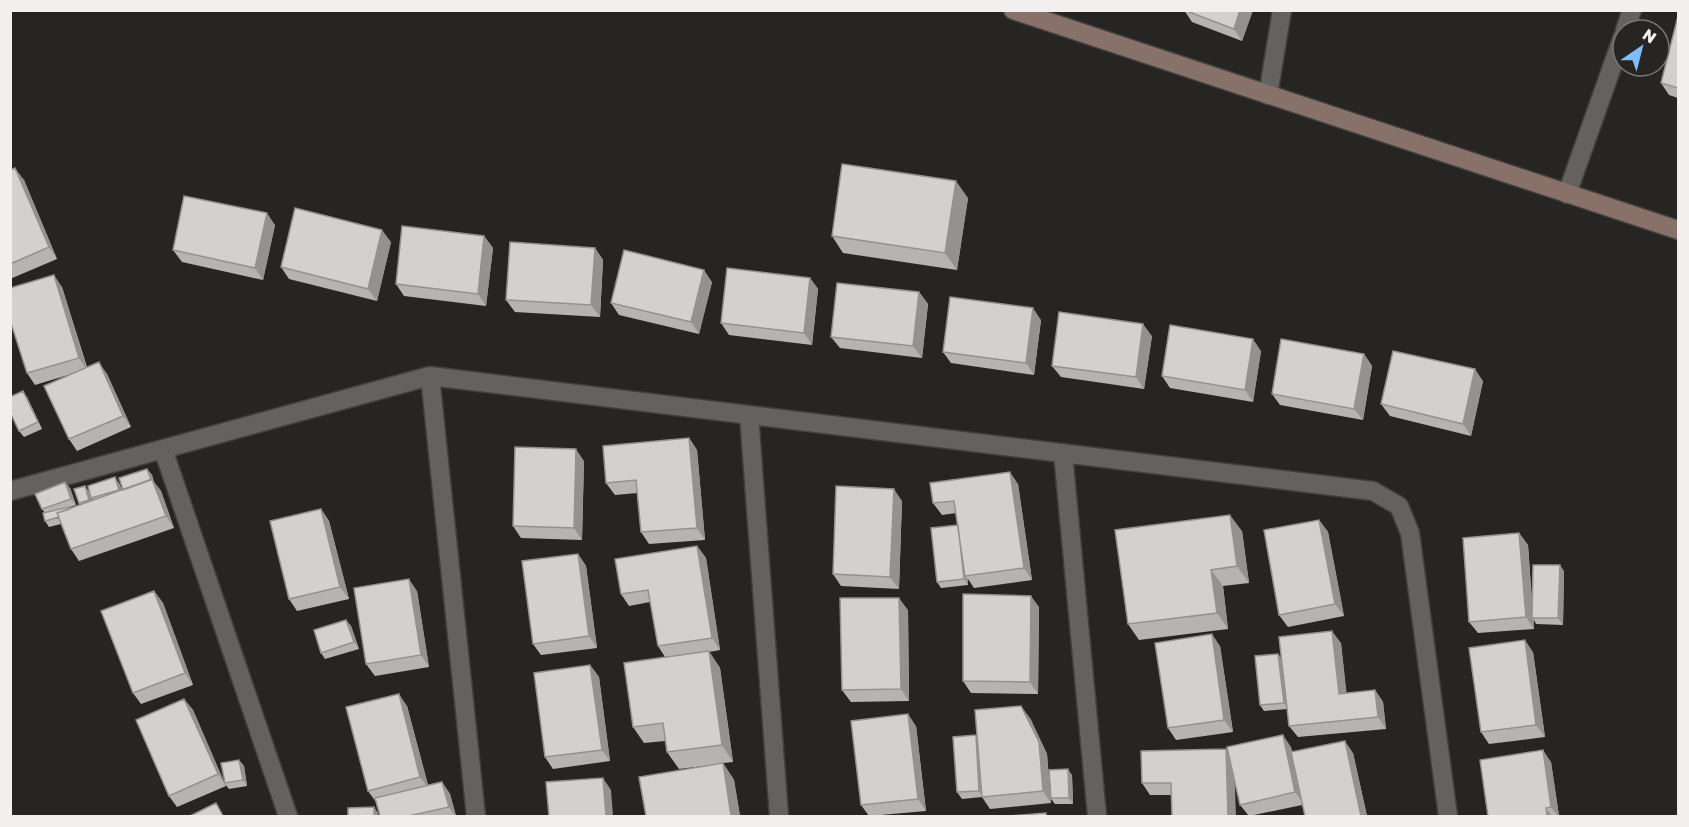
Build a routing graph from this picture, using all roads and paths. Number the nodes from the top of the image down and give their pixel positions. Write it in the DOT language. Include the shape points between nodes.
graph roads {
  1 [pos="1013,10"];
  2 [pos="1282,10"];
  3 [pos="1611,70"];
  4 [pos="1268,95"];
  5 [pos="1567,194"];
  6 [pos="1678,230"];
  7 [pos="430,376"];
  8 [pos="749,415"];
  9 [pos="163,449"];
  10 [pos="1063,453"];
  11 [pos="10,491"];
  12 [pos="288,816"];
  13 [pos="476,816"];
  14 [pos="779,816"];
  15 [pos="1096,816"];
  16 [pos="1448,816"];
  1 -- 4 [label="street"];
  2 -- 4 [label="street"];
  3 -- 5 [label="street"];
  4 -- 5 [label="street"];
  5 -- 6 [label="street"];
  7 -- 8 [label="street"];
  7 -- 9 [label="street"];
  7 -- 13 [label="street"];
  8 -- 10 [label="street"];
  8 -- 14 [label="street"];
  9 -- 11 [label="street"];
  9 -- 12 [label="street"];
  10 -- 15 [label="street"];
  10 -- 16 [label="street" via="1373,491 1399,506 1410,532"];
}
